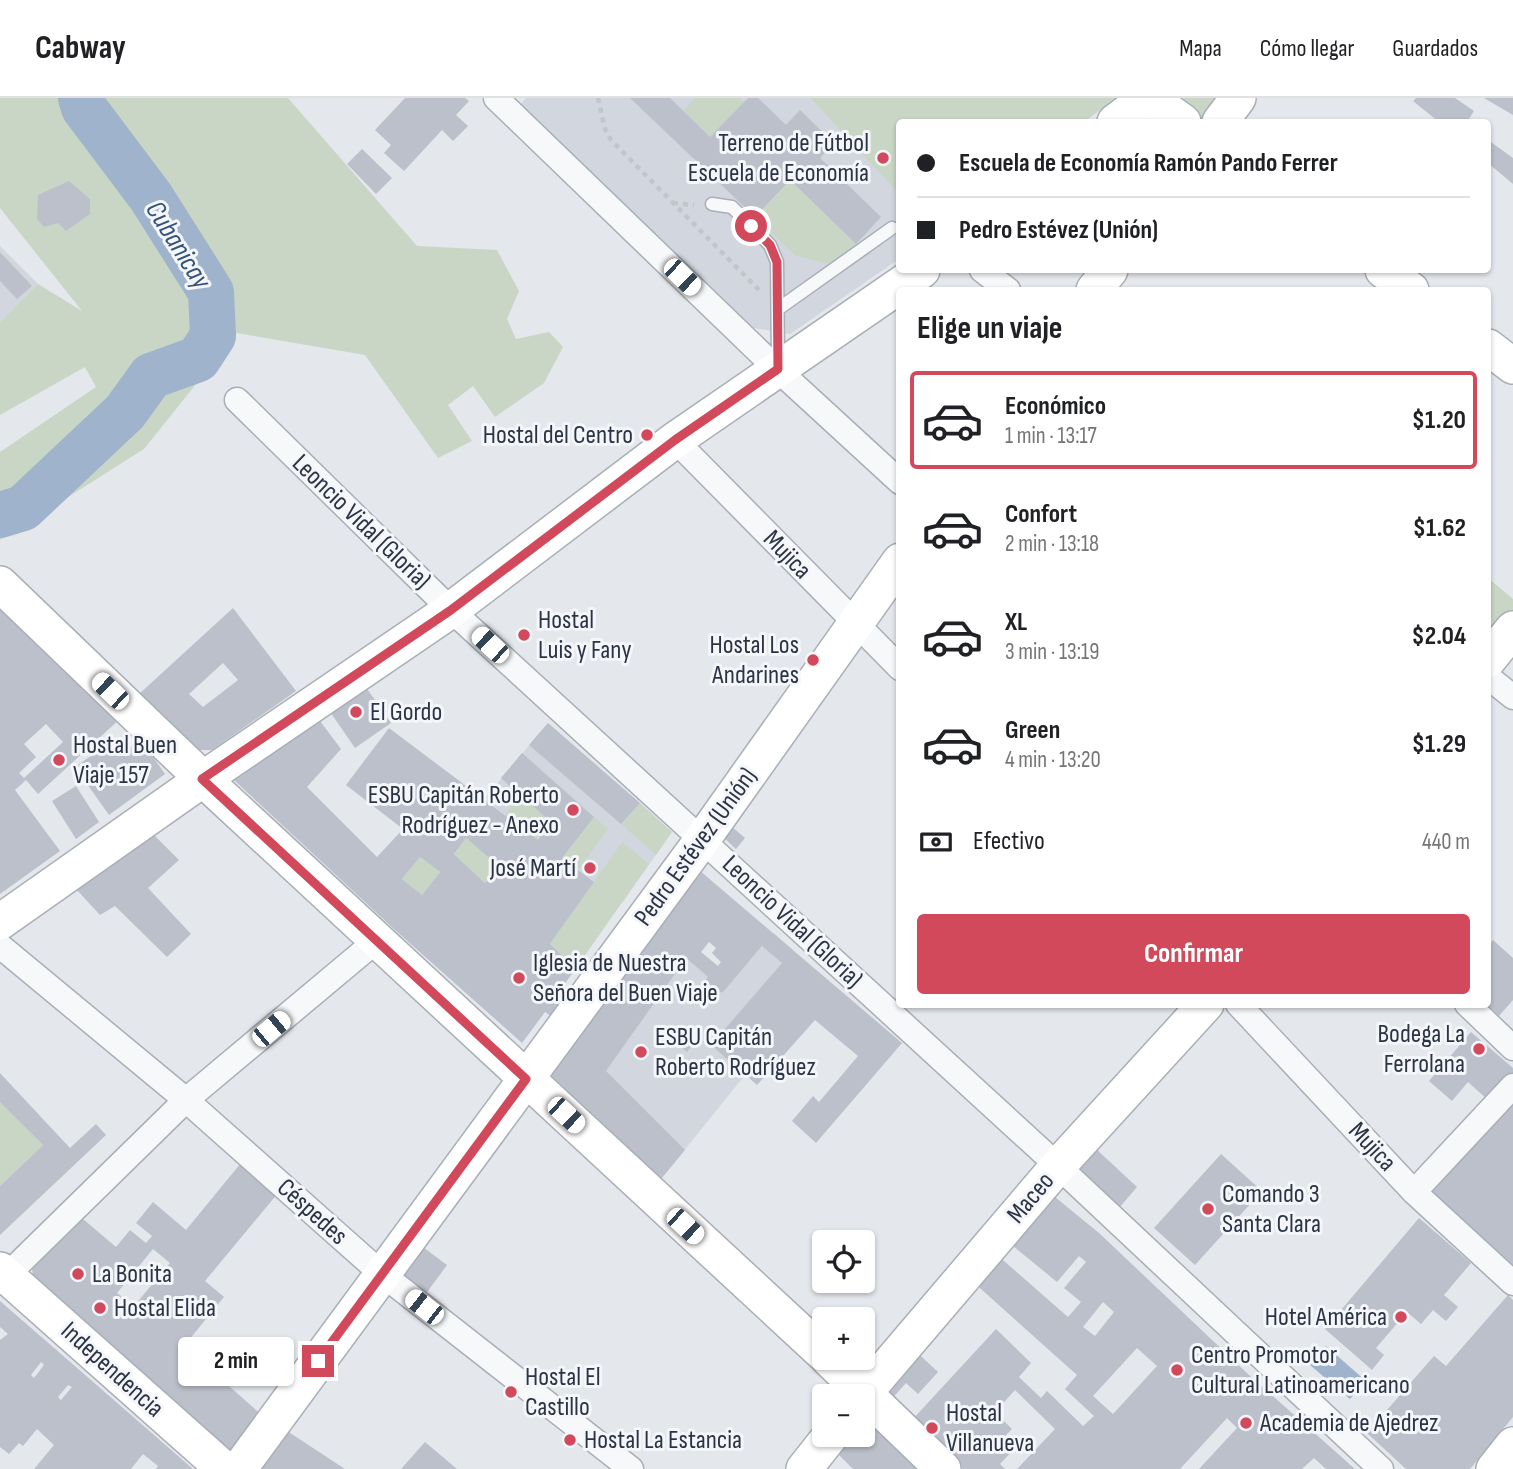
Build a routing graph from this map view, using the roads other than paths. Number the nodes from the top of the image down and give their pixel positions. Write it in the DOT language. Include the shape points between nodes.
graph roads {
  1 [pos="496,98"];
  2 [pos="1148,98"];
  3 [pos="1238,98"];
  4 [pos="1119,119"];
  5 [pos="1179,119"];
  6 [pos="1222,119"];
  7 [pos="712,204"];
  8 [pos="892,228"];
  9 [pos="918,273"];
  10 [pos="986,273"];
  11 [pos="1108,273"];
  12 [pos="1387,273"];
  13 [pos="897,287"];
  14 [pos="1004,287"];
  15 [pos="1096,287"];
  16 [pos="1407,287"];
  17 [pos="896,288"];
  18 [pos="778,309"];
  19 [pos="1491,349"];
  20 [pos="1513,366"];
  21 [pos="778,369"];
  22 [pos="237,400"];
  23 [pos="675,440"];
  24 [pos="896,478"];
  25 [pos="896,567"];
  26 [pos="0,584"];
  27 [pos="451,610"];
  28 [pos="855,625"];
  29 [pos="1513,629"];
  30 [pos="1491,656"];
  31 [pos="896,664"];
  32 [pos="1491,679"];
  33 [pos="1513,697"];
  34 [pos="202,779"];
  35 [pos="702,840"];
  36 [pos="0,922"];
  37 [pos="376,941"];
  38 [pos="0,946"];
  39 [pos="1202,1008"];
  40 [pos="1242,1008"];
  41 [pos="1471,1008"];
  42 [pos="1513,1048"];
  43 [pos="526,1079"];
  44 [pos="1513,1086"];
  45 [pos="186,1100"];
  46 [pos="1058,1166"];
  47 [pos="1414,1192"];
  48 [pos="382,1274"];
  49 [pos="2,1276"];
  50 [pos="1513,1283"];
  51 [pos="812,1343"];
  52 [pos="840,1370"];
  53 [pos="854,1384"];
  54 [pos="873,1384"];
  55 [pos="875,1404"];
  56 [pos="1513,1445"];
  57 [pos="821,1447"];
  58 [pos="225,1469"];
  59 [pos="239,1469"];
  60 [pos="631,1469"];
  61 [pos="804,1469"];
  62 [pos="943,1469"];
  63 [pos="1381,1469"];
  64 [pos="1494,1469"];
  1 -- 21 [label="street"];
  2 -- 4 [label="street"];
  2 -- 5 [label="street"];
  3 -- 6 [label="street"];
  7 -- 18 [label="lane" via="732,207 770,245 777,262"];
  8 -- 18 [label="lane"];
  9 -- 13 [label="street"];
  10 -- 14 [label="street"];
  11 -- 15 [label="street"];
  12 -- 16 [label="street"];
  17 -- 21 [label="street"];
  18 -- 21 [label="lane"];
  19 -- 20 [label="street"];
  21 -- 23 [label="street"];
  21 -- 24 [label="street"];
  22 -- 27 [label="street, Leoncio Vidal (Gloria)"];
  23 -- 27 [label="street"];
  23 -- 28 [label="street, Mujica"];
  25 -- 28 [label="street, Pedro Estévez (Unión)"];
  26 -- 34 [label="street"];
  27 -- 34 [label="street"];
  27 -- 35 [label="street, Leoncio Vidal (Gloria)"];
  28 -- 31 [label="street, Mujica"];
  28 -- 35 [label="street, Pedro Estévez (Unión)"];
  29 -- 30 [label="street"];
  32 -- 33 [label="street"];
  34 -- 36 [label="street"];
  34 -- 37 [label="street"];
  35 -- 43 [label="street, Pedro Estévez (Unión)"];
  35 -- 46 [label="street, Leoncio Vidal (Gloria)"];
  37 -- 43 [label="street"];
  37 -- 45 [label="street"];
  38 -- 45 [label="street, Céspedes"];
  39 -- 46 [label="street, Maceo"];
  40 -- 47 [label="street, Mujica"];
  41 -- 42 [label="street"];
  43 -- 48 [label="street, Pedro Estévez (Unión)"];
  43 -- 51 [label="street"];
  44 -- 47 [label="street"];
  45 -- 48 [label="street, Céspedes"];
  45 -- 49 [label="street"];
  46 -- 54 [label="street, Maceo"];
  46 -- 63 [label="street, Leoncio Vidal (Gloria)"];
  47 -- 50 [label="street, Mujica"];
  48 -- 59 [label="street, Pedro Estévez (Unión)"];
  48 -- 60 [label="street, Céspedes"];
  49 -- 58 [label="street, Independencia"];
  52 -- 53 [label="street"];
  55 -- 62 [label="street"];
  56 -- 64 [label="street"];
  57 -- 61 [label="street"];
}
